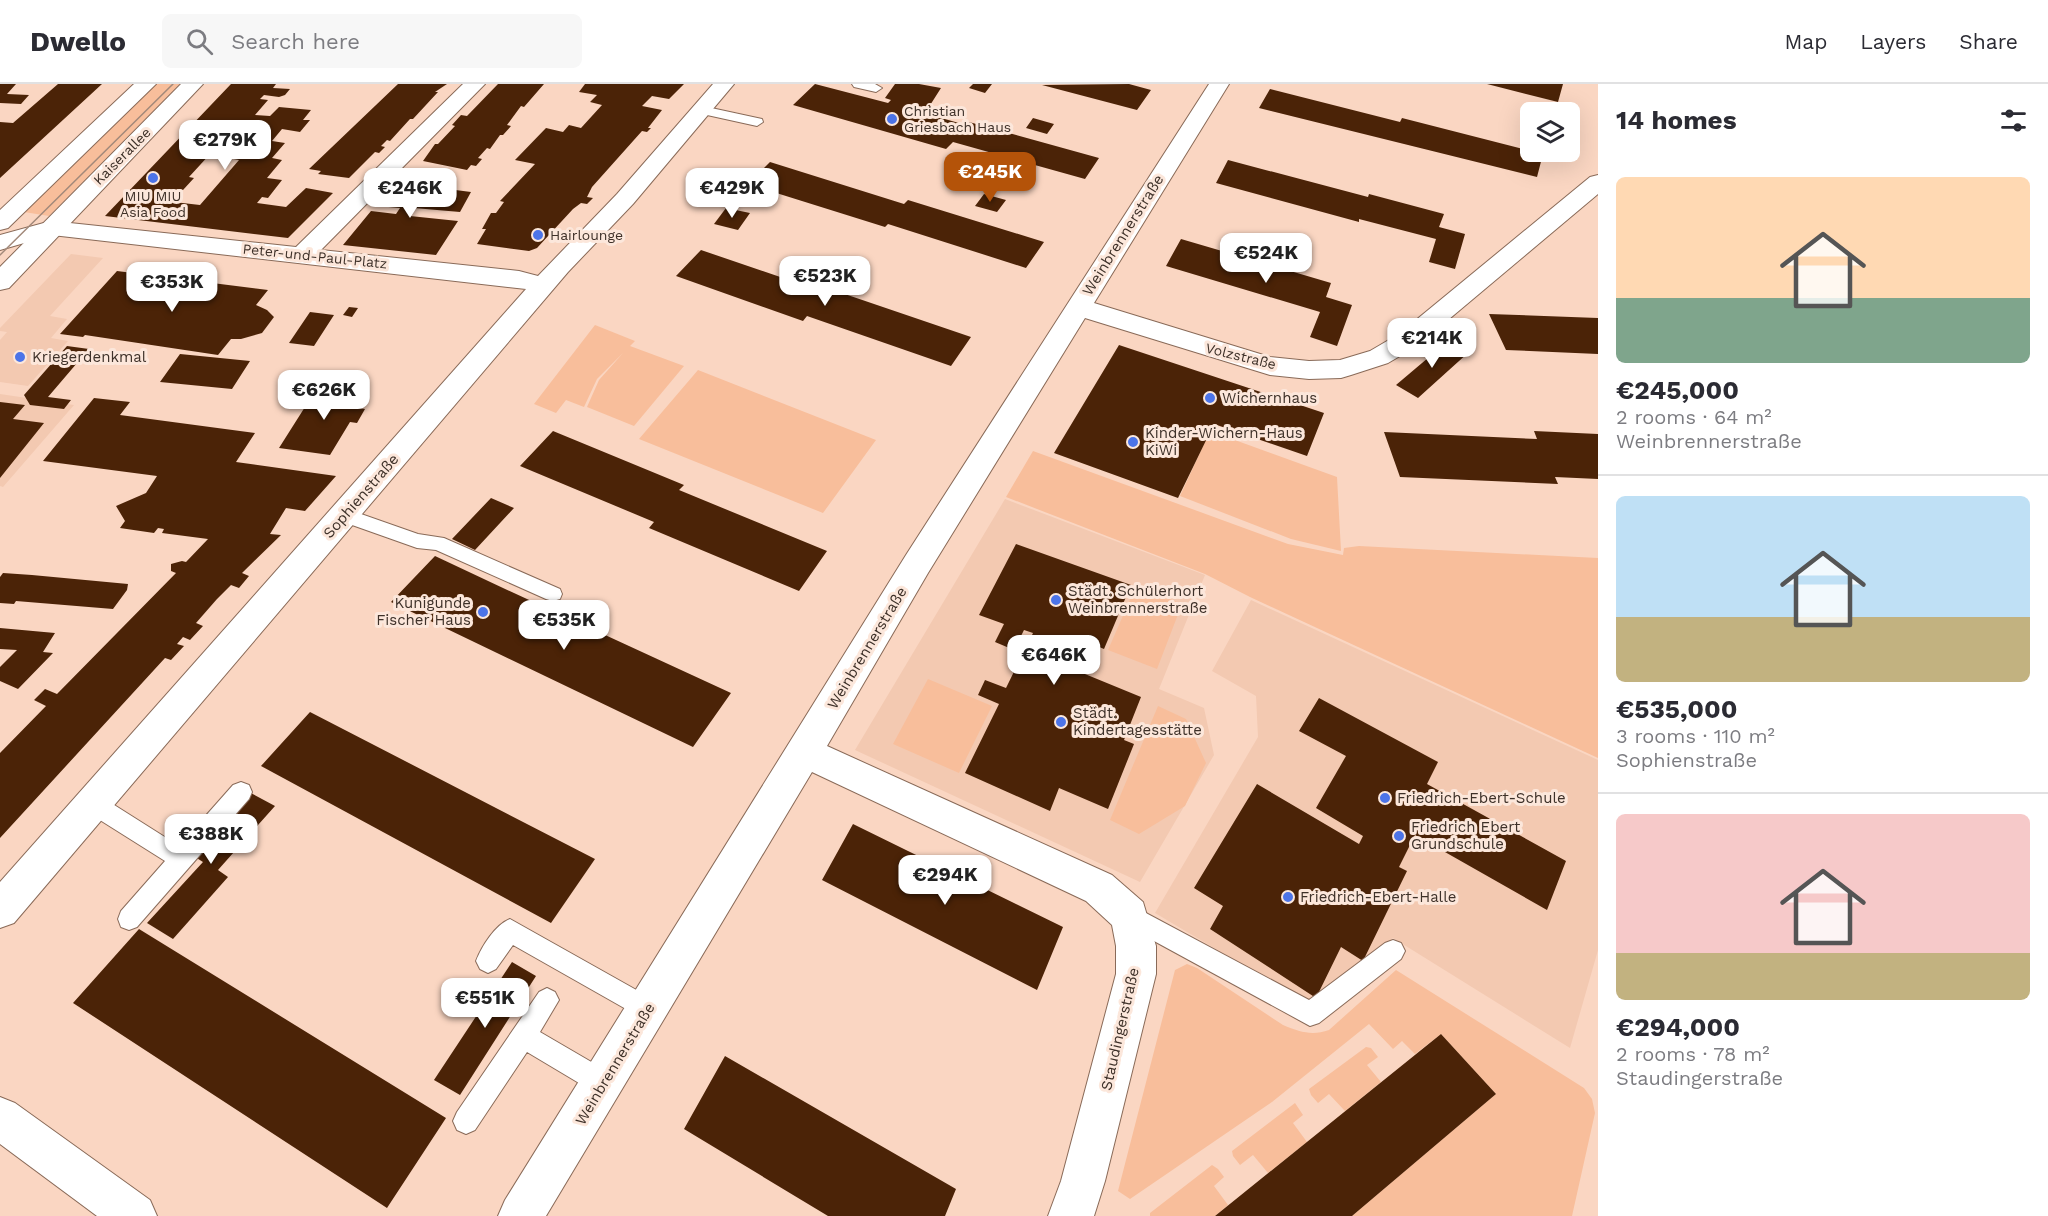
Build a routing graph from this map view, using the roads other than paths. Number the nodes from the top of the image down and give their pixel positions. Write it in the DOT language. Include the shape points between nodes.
graph roads {
  1 [pos="146,84"];
  2 [pos="193,84"];
  3 [pos="475,84"];
  4 [pos="724,84"];
  5 [pos="858,84"];
  6 [pos="1219,84"];
  7 [pos="876,88"];
  8 [pos="702,110"];
  9 [pos="757,122"];
  10 [pos="1598,182"];
  11 [pos="0,223"];
  12 [pos="51,228"];
  13 [pos="0,243"];
  14 [pos="303,254"];
  15 [pos="0,282"];
  16 [pos="543,285"];
  17 [pos="1078,307"];
  18 [pos="344,515"];
  19 [pos="553,594"];
  20 [pos="805,752"];
  21 [pos="241,792"];
  22 [pos="92,803"];
  23 [pos="181,859"];
  24 [pos="0,910"];
  25 [pos="1130,915"];
  26 [pos="129,919"];
  27 [pos="1394,951"];
  28 [pos="488,961"];
  29 [pos="547,1000"];
  30 [pos="648,1009"];
  31 [pos="522,1036"];
  32 [pos="603,1083"];
  33 [pos="0,1118"];
  34 [pos="466,1121"];
  35 [pos="134,1216"];
  36 [pos="521,1216"];
  37 [pos="1071,1216"];
  1 -- 11 [label="street"];
  2 -- 12 [label="street, Kaiserallee"];
  3 -- 14 [label="street"];
  4 -- 8 [label="street, Sophienstraße"];
  5 -- 7 [label="lane"];
  6 -- 17 [label="street, Weinbrennerstraße"];
  8 -- 9 [label="lane"];
  8 -- 16 [label="street, Sophienstraße"];
  10 -- 17 [label="street, Volzstraße" via="1408,340 1379,357 1341,369 1270,366"];
  12 -- 13 [label="street"];
  12 -- 14 [label="street, Peter-und-Paul-Platz"];
  12 -- 15 [label="street, Kaiserallee"];
  14 -- 16 [label="street, Peter-und-Paul-Platz"];
  16 -- 18 [label="street, Sophienstraße"];
  17 -- 20 [label="street, Weinbrennerstraße"];
  18 -- 19 [label="lane" via="417,541 438,543"];
  18 -- 22 [label="street, Sophienstraße"];
  20 -- 25 [label="street" via="1099,888"];
  20 -- 30 [label="street, Weinbrennerstraße"];
  21 -- 23 [label="lane"];
  22 -- 23 [label="lane"];
  22 -- 24 [label="street, Sophienstraße"];
  23 -- 26 [label="lane"];
  25 -- 27 [label="lane" via="1310,1014"];
  25 -- 37 [label="street, Staudingerstraße" via="1136,974"];
  28 -- 30 [label="lane" via="510,930"];
  29 -- 31 [label="lane"];
  30 -- 32 [label="street, Weinbrennerstraße"];
  31 -- 32 [label="lane"];
  31 -- 34 [label="lane"];
  32 -- 36 [label="street, Weinbrennerstraße"];
  33 -- 35 [label="street"];
}
